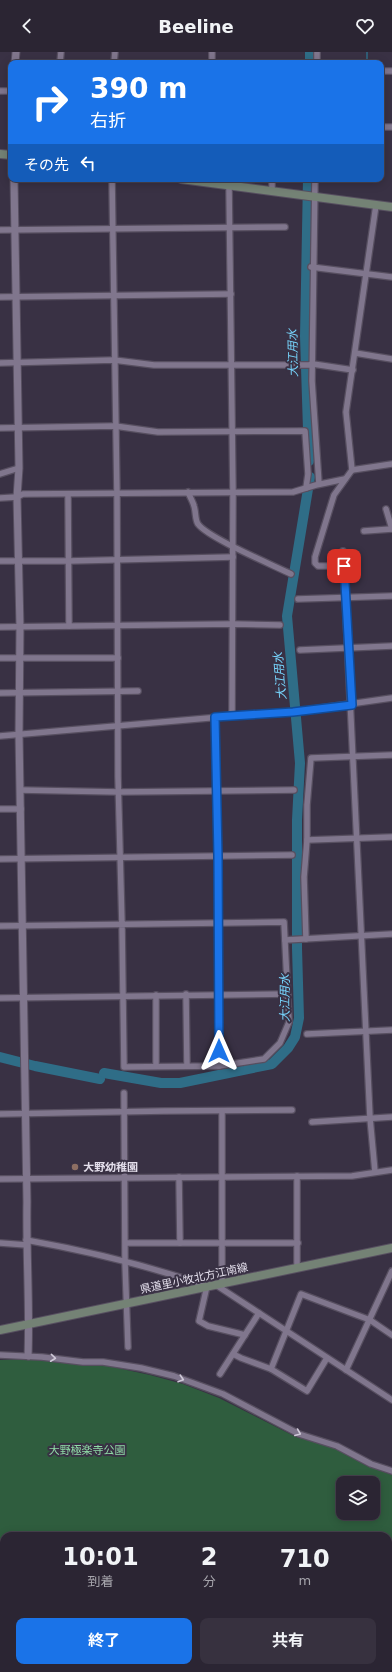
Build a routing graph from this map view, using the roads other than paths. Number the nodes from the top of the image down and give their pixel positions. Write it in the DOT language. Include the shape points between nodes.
graph roads {
  1 [pos="14,182"];
  2 [pos="112,182"];
  3 [pos="213,182"];
  4 [pos="272,182"];
  5 [pos="315,182"];
  6 [pos="229,186"];
  7 [pos="272,191"];
  8 [pos="314,197"];
  9 [pos="376,205"];
  10 [pos="392,207"];
  11 [pos="285,227"];
  12 [pos="230,228"];
  13 [pos="0,230"];
  14 [pos="15,230"];
  15 [pos="114,230"];
  16 [pos="312,267"];
  17 [pos="367,274"];
  18 [pos="392,277"];
  19 [pos="231,294"];
  20 [pos="115,296"];
  21 [pos="0,297"];
  22 [pos="15,297"];
  23 [pos="355,353"];
  24 [pos="392,359"];
  25 [pos="114,360"];
  26 [pos="17,362"];
  27 [pos="0,363"];
  28 [pos="231,364"];
  29 [pos="308,365"];
  30 [pos="353,370"];
  31 [pos="115,426"];
  32 [pos="0,428"];
  33 [pos="18,428"];
  34 [pos="232,430"];
  35 [pos="392,464"];
  36 [pos="18,468"];
  37 [pos="352,470"];
  38 [pos="0,474"];
  39 [pos="345,479"];
  40 [pos="317,484"];
  41 [pos="307,487"];
  42 [pos="188,492"];
  43 [pos="68,494"];
  44 [pos="117,494"];
  45 [pos="233,494"];
  46 [pos="17,497"];
  47 [pos="0,498"];
  48 [pos="386,509"];
  49 [pos="392,529"];
  50 [pos="364,531"];
  51 [pos="233,546"];
  52 [pos="343,551"];
  53 [pos="233,557"];
  54 [pos="117,560"];
  55 [pos="0,561"];
  56 [pos="20,561"];
  57 [pos="68,561"];
  58 [pos="344,566"];
  59 [pos="291,574"];
  60 [pos="392,596"];
  61 [pos="345,598"];
  62 [pos="298,599"];
  63 [pos="233,624"];
  64 [pos="280,625"];
  65 [pos="69,626"];
  66 [pos="118,626"];
  67 [pos="0,627"];
  68 [pos="20,627"];
  69 [pos="392,646"];
  70 [pos="348,649"];
  71 [pos="300,650"];
  72 [pos="0,658"];
  73 [pos="19,658"];
  74 [pos="118,658"];
  75 [pos="119,691"];
  76 [pos="138,691"];
  77 [pos="0,693"];
  78 [pos="19,693"];
  79 [pos="392,698"];
  80 [pos="352,705"];
  81 [pos="232,716"];
  82 [pos="215,717"];
  83 [pos="118,726"];
  84 [pos="19,734"];
  85 [pos="0,736"];
  86 [pos="392,755"];
  87 [pos="354,757"];
  88 [pos="20,790"];
  89 [pos="294,790"];
  90 [pos="217,791"];
  91 [pos="119,792"];
  92 [pos="0,809"];
  93 [pos="21,809"];
  94 [pos="392,836"];
  95 [pos="357,838"];
  96 [pos="307,840"];
  97 [pos="292,855"];
  98 [pos="120,856"];
  99 [pos="218,856"];
  100 [pos="0,859"];
  101 [pos="22,859"];
  102 [pos="219,924"];
  103 [pos="122,925"];
  104 [pos="0,926"];
  105 [pos="23,926"];
  106 [pos="392,934"];
  107 [pos="362,936"];
  108 [pos="300,939"];
  109 [pos="285,940"];
  110 [pos="186,994"];
  111 [pos="219,994"];
  112 [pos="288,994"];
  113 [pos="123,995"];
  114 [pos="156,995"];
  115 [pos="0,998"];
  116 [pos="24,998"];
  117 [pos="392,1030"];
  118 [pos="367,1032"];
  119 [pos="307,1034"];
  120 [pos="156,1066"];
  121 [pos="187,1066"];
  122 [pos="219,1066"];
  123 [pos="124,1093"];
  124 [pos="292,1110"];
  125 [pos="222,1111"];
  126 [pos="123,1112"];
  127 [pos="0,1114"];
  128 [pos="25,1114"];
  129 [pos="392,1117"];
  130 [pos="370,1118"];
  131 [pos="312,1122"];
  132 [pos="392,1170"];
  133 [pos="375,1172"];
  134 [pos="180,1176"];
  135 [pos="222,1176"];
  136 [pos="297,1176"];
  137 [pos="125,1178"];
  138 [pos="0,1179"];
  139 [pos="26,1180"];
  140 [pos="27,1242"];
  141 [pos="0,1243"];
  142 [pos="126,1243"];
  143 [pos="180,1243"];
  144 [pos="222,1243"];
  145 [pos="298,1243"];
  146 [pos="392,1248"];
  147 [pos="125,1262"];
  148 [pos="297,1268"];
  149 [pos="392,1271"];
  150 [pos="215,1285"];
  151 [pos="127,1304"];
  152 [pos="259,1313"];
  153 [pos="370,1320"];
  154 [pos="29,1324"];
  155 [pos="0,1330"];
  156 [pos="286,1331"];
  157 [pos="245,1335"];
  158 [pos="392,1335"];
  159 [pos="128,1347"];
  160 [pos="233,1354"];
  161 [pos="0,1356"];
  162 [pos="28,1356"];
  163 [pos="326,1358"];
  164 [pos="271,1369"];
  165 [pos="346,1370"];
  166 [pos="220,1374"];
  167 [pos="392,1400"];
  168 [pos="392,1471"];
  1 -- 14 [label="street"];
  2 -- 15 [label="street"];
  3 -- 6 [label="main road"];
  4 -- 7 [label="street"];
  5 -- 8 [label="street"];
  6 -- 7 [label="main road"];
  6 -- 12 [label="street"];
  7 -- 8 [label="main road"];
  8 -- 9 [label="main road"];
  8 -- 16 [label="street"];
  9 -- 10 [label="main road"];
  9 -- 17 [label="street"];
  11 -- 12 [label="street"];
  12 -- 15 [label="street"];
  12 -- 19 [label="street"];
  13 -- 14 [label="street"];
  14 -- 15 [label="street"];
  14 -- 22 [label="street"];
  15 -- 20 [label="street"];
  16 -- 17 [label="street"];
  16 -- 29 [label="street"];
  17 -- 18 [label="street"];
  17 -- 23 [label="street"];
  19 -- 20 [label="street"];
  19 -- 28 [label="street"];
  20 -- 22 [label="street"];
  20 -- 25 [label="street"];
  21 -- 22 [label="street"];
  22 -- 26 [label="street"];
  23 -- 24 [label="street"];
  23 -- 30 [label="street"];
  25 -- 26 [label="street"];
  25 -- 28 [label="street" via="154,365"];
  25 -- 31 [label="street"];
  26 -- 27 [label="street"];
  26 -- 33 [label="street"];
  28 -- 29 [label="street"];
  28 -- 34 [label="street"];
  29 -- 30 [label="street"];
  29 -- 40 [label="street" via="313,401"];
  30 -- 37 [label="street" via="346,412"];
  31 -- 33 [label="street"];
  31 -- 34 [label="street" via="158,432"];
  31 -- 44 [label="street"];
  32 -- 33 [label="street"];
  33 -- 36 [label="street"];
  34 -- 41 [label="street" via="305,431"];
  34 -- 45 [label="street"];
  35 -- 37 [label="street"];
  36 -- 38 [label="street"];
  36 -- 46 [label="street"];
  37 -- 39 [label="street"];
  39 -- 40 [label="street"];
  39 -- 58 [label="street" via="334,495 315,557 318,566"];
  40 -- 41 [label="street"];
  41 -- 45 [label="street" via="293,492"];
  42 -- 44 [label="street"];
  42 -- 45 [label="street"];
  42 -- 51 [label="street" via="199,526"];
  43 -- 44 [label="street"];
  43 -- 46 [label="street" via="23,494"];
  43 -- 57 [label="street"];
  44 -- 54 [label="street"];
  45 -- 51 [label="street"];
  46 -- 47 [label="street"];
  46 -- 56 [label="street"];
  48 -- 49 [label="street"];
  49 -- 50 [label="street"];
  51 -- 53 [label="street"];
  51 -- 59 [label="street"];
  52 -- 58 [label="street"];
  53 -- 54 [label="street"];
  53 -- 63 [label="street"];
  54 -- 57 [label="street"];
  54 -- 66 [label="street"];
  55 -- 56 [label="street"];
  56 -- 57 [label="street"];
  56 -- 68 [label="street"];
  57 -- 65 [label="street"];
  58 -- 61 [label="street"];
  60 -- 61 [label="street"];
  61 -- 62 [label="street"];
  61 -- 70 [label="street"];
  63 -- 64 [label="street"];
  63 -- 66 [label="street"];
  63 -- 81 [label="street"];
  65 -- 66 [label="street"];
  65 -- 68 [label="street"];
  66 -- 74 [label="street"];
  67 -- 68 [label="street"];
  68 -- 73 [label="street"];
  69 -- 70 [label="street"];
  70 -- 71 [label="street"];
  70 -- 80 [label="street"];
  72 -- 73 [label="street"];
  73 -- 74 [label="street"];
  73 -- 78 [label="street"];
  74 -- 75 [label="street"];
  75 -- 76 [label="street"];
  75 -- 78 [label="street"];
  75 -- 83 [label="street"];
  77 -- 78 [label="street"];
  78 -- 84 [label="street"];
  79 -- 80 [label="street"];
  80 -- 81 [label="street"];
  80 -- 87 [label="street"];
  81 -- 82 [label="street"];
  82 -- 83 [label="street"];
  82 -- 90 [label="street"];
  83 -- 84 [label="street"];
  83 -- 91 [label="street"];
  84 -- 85 [label="street"];
  84 -- 88 [label="street"];
  86 -- 87 [label="street"];
  87 -- 95 [label="street"];
  87 -- 96 [label="street" via="311,758"];
  88 -- 91 [label="street"];
  88 -- 93 [label="street"];
  89 -- 90 [label="street"];
  90 -- 91 [label="street"];
  90 -- 99 [label="street"];
  91 -- 98 [label="street"];
  92 -- 93 [label="street"];
  93 -- 101 [label="street"];
  94 -- 95 [label="street"];
  95 -- 96 [label="street"];
  95 -- 107 [label="street"];
  96 -- 108 [label="street"];
  97 -- 99 [label="street"];
  98 -- 99 [label="street"];
  98 -- 101 [label="street"];
  98 -- 103 [label="street"];
  99 -- 102 [label="street"];
  100 -- 101 [label="street"];
  101 -- 105 [label="street"];
  102 -- 103 [label="street"];
  102 -- 109 [label="street" via="284,922"];
  102 -- 111 [label="street"];
  103 -- 105 [label="street"];
  103 -- 113 [label="street"];
  104 -- 105 [label="street"];
  105 -- 116 [label="street"];
  106 -- 107 [label="street"];
  107 -- 108 [label="street"];
  107 -- 118 [label="street"];
  108 -- 109 [label="street"];
  109 -- 112 [label="street"];
  110 -- 111 [label="street"];
  110 -- 114 [label="street"];
  110 -- 121 [label="street"];
  111 -- 112 [label="street"];
  111 -- 122 [label="street"];
  112 -- 122 [label="street" via="289,1022 280,1043 264,1059"];
  113 -- 114 [label="street"];
  113 -- 116 [label="street"];
  113 -- 120 [label="street" via="124,1067"];
  114 -- 120 [label="street"];
  115 -- 116 [label="street"];
  116 -- 128 [label="street"];
  117 -- 118 [label="street"];
  118 -- 119 [label="street"];
  118 -- 130 [label="street"];
  120 -- 121 [label="street"];
  121 -- 122 [label="street"];
  123 -- 126 [label="street"];
  124 -- 125 [label="street"];
  125 -- 126 [label="street"];
  125 -- 135 [label="street"];
  126 -- 128 [label="street"];
  126 -- 137 [label="street"];
  127 -- 128 [label="street"];
  128 -- 139 [label="street"];
  129 -- 130 [label="street"];
  130 -- 131 [label="street"];
  130 -- 133 [label="street"];
  132 -- 133 [label="street"];
  133 -- 136 [label="street" via="352,1176"];
  134 -- 135 [label="street"];
  134 -- 137 [label="street"];
  134 -- 143 [label="street"];
  135 -- 136 [label="street"];
  135 -- 144 [label="street"];
  136 -- 145 [label="street"];
  137 -- 139 [label="street"];
  137 -- 142 [label="street"];
  138 -- 139 [label="street"];
  139 -- 140 [label="street"];
  140 -- 141 [label="street"];
  140 -- 147 [label="street" via="82,1251"];
  140 -- 154 [label="street"];
  142 -- 143 [label="street"];
  142 -- 147 [label="street"];
  143 -- 144 [label="street"];
  144 -- 145 [label="street"];
  144 -- 150 [label="street"];
  145 -- 148 [label="street"];
  146 -- 148 [label="main road, 県道里小牧北方江南線"];
  147 -- 150 [label="street"];
  147 -- 151 [label="street"];
  148 -- 150 [label="main road, 県道里小牧北方江南線"];
  149 -- 153 [label="street"];
  150 -- 151 [label="main road, 県道里小牧北方江南線"];
  150 -- 152 [label="street"];
  150 -- 157 [label="street" via="199,1321 208,1326"];
  151 -- 154 [label="main road, 県道里小牧北方江南線"];
  151 -- 159 [label="street"];
  152 -- 156 [label="street"];
  152 -- 157 [label="street"];
  153 -- 156 [label="street" via="301,1294"];
  153 -- 158 [label="street"];
  153 -- 165 [label="street"];
  154 -- 155 [label="main road, 県道里小牧北方江南線"];
  154 -- 162 [label="street"];
  156 -- 163 [label="street"];
  156 -- 164 [label="street"];
  157 -- 160 [label="street"];
  160 -- 164 [label="street"];
  160 -- 166 [label="street"];
  161 -- 162 [label="street"];
  162 -- 168 [label="street, one-way" via="103,1362 174,1376 223,1394 299,1434 337,1446 371,1464"];
  163 -- 164 [label="street" via="307,1390"];
  163 -- 165 [label="street"];
  165 -- 167 [label="street"];
}
